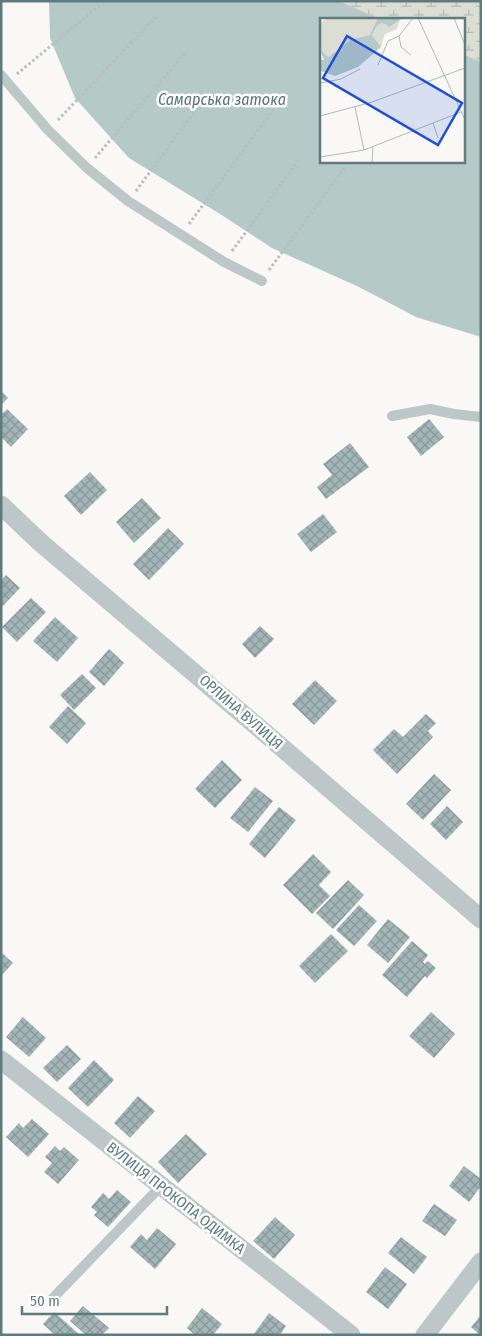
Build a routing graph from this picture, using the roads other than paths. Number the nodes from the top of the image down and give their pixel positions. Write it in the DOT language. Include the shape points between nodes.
graph roads {
  1 [pos="4,79"];
  2 [pos="262,281"];
  3 [pos="392,416"];
  4 [pos="481,417"];
  5 [pos="1,505"];
  6 [pos="481,920"];
  7 [pos="1,1060"];
  8 [pos="161,1186"];
  9 [pos="481,1262"];
  10 [pos="53,1298"];
  11 [pos="351,1335"];
  12 [pos="426,1335"];
  1 -- 2 [label="lane" via="48,130 87,168 128,201 224,262"];
  3 -- 4 [label="lane" via="430,408"];
  5 -- 6 [label="street, ОРЛИНА ВУЛИЦЯ" via="41,543"];
  7 -- 8 [label="street, ВУЛИЦЯ ПРОКОПА ОДИМКА"];
  8 -- 10 [label="lane"];
  8 -- 11 [label="street, ВУЛИЦЯ ПРОКОПА ОДИМКА"];
  9 -- 12 [label="street"];
}
